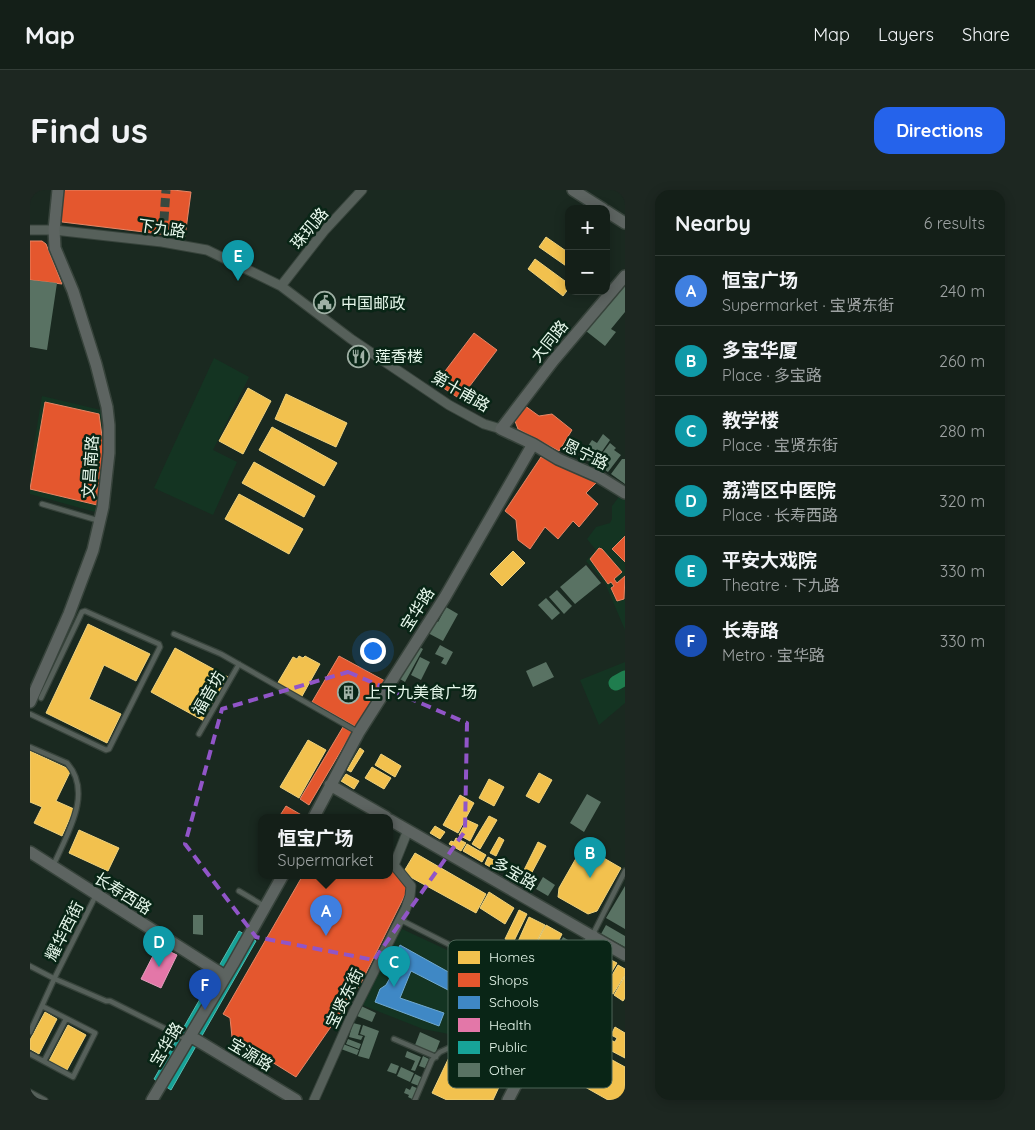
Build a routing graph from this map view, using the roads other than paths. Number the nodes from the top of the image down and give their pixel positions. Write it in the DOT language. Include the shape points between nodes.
graph roads {
  1 [pos="58,190"];
  2 [pos="362,190"];
  3 [pos="573,190"];
  4 [pos="597,205"];
  5 [pos="610,213"];
  6 [pos="625,223"];
  7 [pos="30,230"];
  8 [pos="54,230"];
  9 [pos="625,276"];
  10 [pos="281,286"];
  11 [pos="501,429"];
  12 [pos="533,444"];
  13 [pos="625,493"];
  14 [pos="42,504"];
  15 [pos="101,521"];
  16 [pos="72,604"];
  17 [pos="85,611"];
  18 [pos="174,634"];
  19 [pos="239,664"];
  20 [pos="41,698"];
  21 [pos="30,702"];
  22 [pos="30,714"];
  23 [pos="359,732"];
  24 [pos="199,734"];
  25 [pos="30,746"];
  26 [pos="330,786"];
  27 [pos="316,814"];
  28 [pos="381,814"];
  29 [pos="393,822"];
  30 [pos="408,830"];
  31 [pos="30,852"];
  32 [pos="52,867"];
  33 [pos="625,871"];
  34 [pos="280,879"];
  35 [pos="239,892"];
  36 [pos="96,895"];
  37 [pos="266,907"];
  38 [pos="401,920"];
  39 [pos="592,936"];
  40 [pos="590,940"];
  41 [pos="599,940"];
  42 [pos="448,944"];
  43 [pos="612,947"];
  44 [pos="625,954"];
  45 [pos="30,966"];
  46 [pos="225,976"];
  47 [pos="55,979"];
  48 [pos="42,1006"];
  49 [pos="30,1016"];
  50 [pos="66,1018"];
  51 [pos="36,1019"];
  52 [pos="30,1032"];
  53 [pos="189,1038"];
  54 [pos="394,1039"];
  55 [pos="448,1048"];
  56 [pos="30,1054"];
  57 [pos="436,1057"];
  58 [pos="44,1061"];
  59 [pos="514,1088"];
  60 [pos="30,1092"];
  61 [pos="45,1100"];
  62 [pos="152,1100"];
  63 [pos="296,1100"];
  64 [pos="314,1100"];
  65 [pos="415,1100"];
  66 [pos="508,1100"];
  1 -- 8 [label="street, 文昌南路"];
  2 -- 10 [label="street, 珠玑路"];
  3 -- 4 [label="street"];
  5 -- 6 [label="street"];
  7 -- 8 [label="street, 下九路"];
  8 -- 10 [label="street, 下九路" via="163,238 207,250"];
  8 -- 15 [label="street, 文昌南路" via="55,248 73,291 107,407 109,453"];
  9 -- 11 [label="street, 大同路"];
  10 -- 11 [label="street, 第十甫路" via="358,344 449,405 484,424"];
  11 -- 12 [label="street, 第十甫路"];
  12 -- 13 [label="street, 恩宁路"];
  12 -- 23 [label="street, 宝华路" via="445,597"];
  14 -- 15 [label="lane"];
  15 -- 16 [label="street, 文昌南路"];
  16 -- 17 [label="lane"];
  16 -- 21 [label="street, 文昌南路"];
  17 -- 20 [label="lane"];
  17 -- 22 [label="lane" via="160,647 108,749"];
  18 -- 19 [label="lane"];
  19 -- 23 [label="lane"];
  19 -- 24 [label="lane, 福音坊"];
  23 -- 26 [label="street, 宝华路"];
  25 -- 32 [label="lane" via="67,763 76,778 77,809"];
  26 -- 27 [label="street, 宝华路"];
  26 -- 28 [label="street"];
  29 -- 30 [label="street, 多宝路"];
  30 -- 38 [label="street, 宝贤东街" via="394,865 411,886"];
  30 -- 39 [label="street, 多宝路"];
  31 -- 32 [label="street, 长寿西路"];
  32 -- 36 [label="street, 长寿西路"];
  33 -- 39 [label="lane"];
  34 -- 37 [label="street, 宝华路"];
  35 -- 37 [label="lane"];
  36 -- 46 [label="street, 长寿西路"];
  36 -- 47 [label="lane, 耀华西街"];
  37 -- 46 [label="street, 宝华路"];
  38 -- 42 [label="lane"];
  38 -- 64 [label="street, 宝贤东街" via="354,1011"];
  39 -- 40 [label="street"];
  39 -- 41 [label="street, 多宝路"];
  43 -- 44 [label="street, 多宝路"];
  45 -- 47 [label="lane"];
  46 -- 53 [label="street, 宝华路"];
  47 -- 48 [label="lane, 耀华西街"];
  47 -- 53 [label="lane" via="110,1000"];
  48 -- 50 [label="lane"];
  48 -- 51 [label="lane, 耀华西街"];
  49 -- 51 [label="lane"];
  50 -- 58 [label="lane"];
  50 -- 58 [label="lane" via="95,1033 73,1077"];
  51 -- 52 [label="lane, 耀华西街"];
  53 -- 62 [label="street, 宝华路"];
  53 -- 63 [label="street, 宝源路"];
  54 -- 57 [label="lane"];
  55 -- 57 [label="lane"];
  56 -- 58 [label="lane"];
  57 -- 65 [label="lane"];
  59 -- 66 [label="street"];
  60 -- 61 [label="lane"];
}
